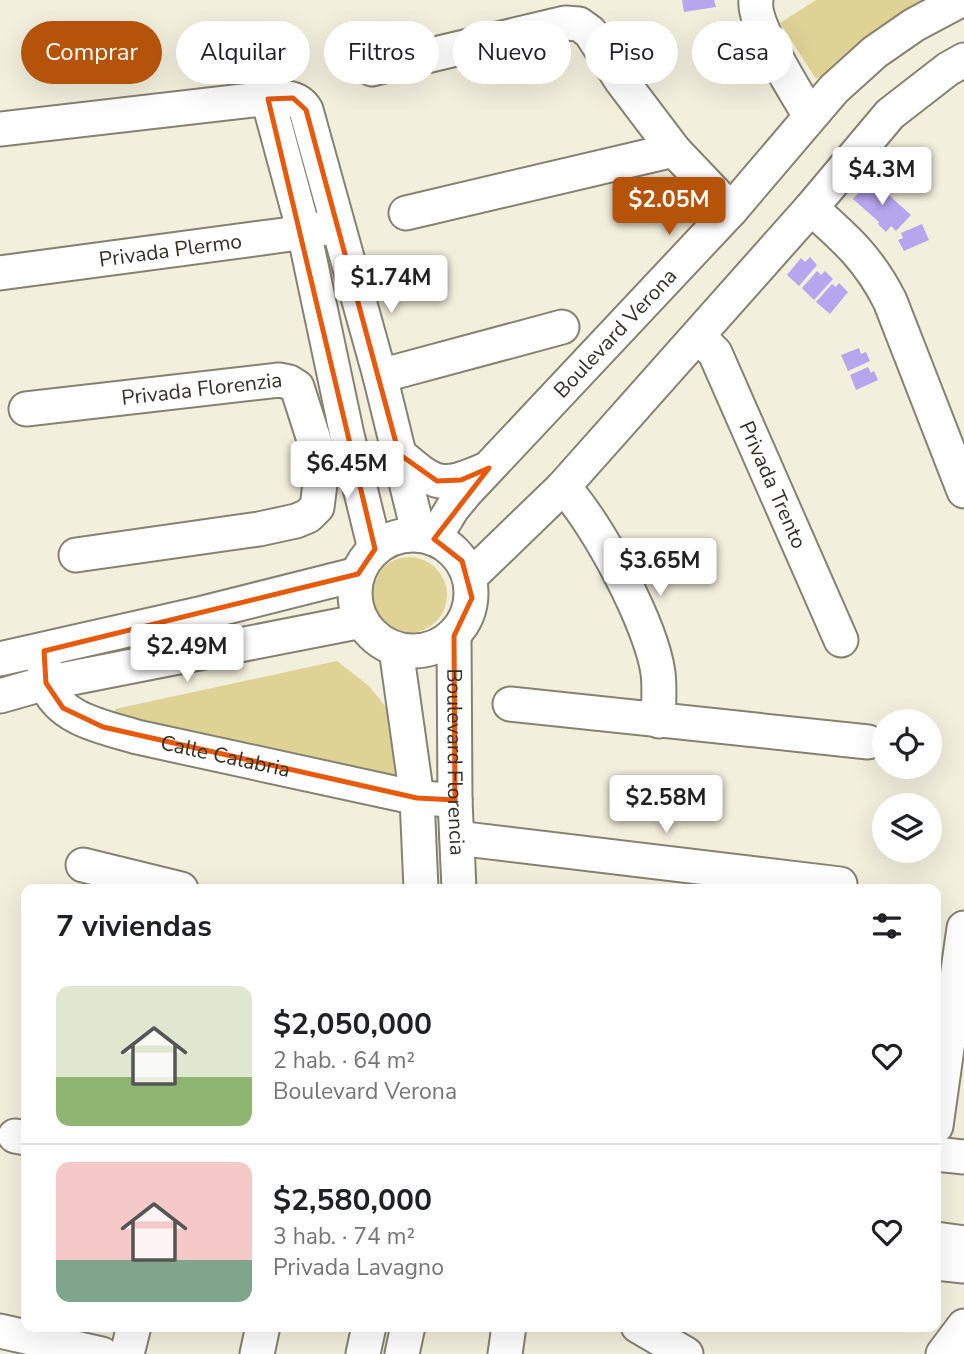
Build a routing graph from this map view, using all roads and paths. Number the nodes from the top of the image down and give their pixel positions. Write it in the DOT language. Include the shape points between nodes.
graph roads {
  1 [pos="756,0"];
  2 [pos="961,0"];
  3 [pos="439,53"];
  4 [pos="964,60"];
  5 [pos="268,99"];
  6 [pos="810,116"];
  7 [pos="0,129"];
  8 [pos="674,150"];
  9 [pos="811,208"];
  10 [pos="732,210"];
  11 [pos="406,213"];
  12 [pos="338,225"];
  13 [pos="304,232"];
  14 [pos="0,272"];
  15 [pos="562,327"];
  16 [pos="698,336"];
  17 [pos="380,376"];
  18 [pos="26,409"];
  19 [pos="347,435"];
  20 [pos="315,443"];
  21 [pos="399,454"];
  22 [pos="489,468"];
  23 [pos="563,487"];
  24 [pos="964,491"];
  25 [pos="426,537"];
  26 [pos="76,555"];
  27 [pos="367,561"];
  28 [pos="470,577"];
  29 [pos="362,621"];
  30 [pos="454,636"];
  31 [pos="841,640"];
  32 [pos="396,649"];
  33 [pos="0,659"];
  34 [pos="45,667"];
  35 [pos="0,696"];
  36 [pos="510,704"];
  37 [pos="659,721"];
  38 [pos="868,742"];
  39 [pos="416,798"];
  40 [pos="455,800"];
  41 [pos="457,838"];
  42 [pos="83,865"];
  43 [pos="161,884"];
  44 [pos="421,884"];
  45 [pos="459,884"];
  46 [pos="841,884"];
  47 [pos="964,928"];
  48 [pos="941,1091"];
  49 [pos="941,1119"];
  50 [pos="964,1122"];
  51 [pos="941,1155"];
  52 [pos="964,1157"];
  53 [pos="941,1240"];
  54 [pos="964,1243"];
  55 [pos="941,1264"];
  56 [pos="964,1266"];
  57 [pos="964,1326"];
  58 [pos="0,1331"];
  59 [pos="133,1332"];
  60 [pos="262,1332"];
  61 [pos="368,1332"];
  62 [pos="407,1332"];
  63 [pos="508,1332"];
  64 [pos="648,1332"];
  65 [pos="102,1354"];
  66 [pos="128,1354"];
  67 [pos="257,1354"];
  68 [pos="363,1354"];
  69 [pos="402,1354"];
  70 [pos="505,1354"];
  71 [pos="686,1354"];
  72 [pos="943,1354"];
  1 -- 6 [label="street" via="760,24"];
  2 -- 6 [label="street, Boulevard Verona" via="875,52"];
  3 -- 8 [label="street" via="565,23 579,24 590,32"];
  4 -- 9 [label="street" via="890,114"];
  5 -- 7 [label="street"];
  5 -- 12 [label="street" via="293,98 303,103"];
  5 -- 13 [label="street"];
  6 -- 10 [label="street, Boulevard Verona"];
  8 -- 10 [label="street"];
  8 -- 11 [label="street"];
  9 -- 16 [label="street"];
  9 -- 24 [label="street" via="877,276"];
  10 -- 22 [label="street, Boulevard Verona"];
  12 -- 13 [label="street, Privada Plermo"];
  12 -- 17 [label="street"];
  13 -- 14 [label="street, Privada Plermo"];
  13 -- 19 [label="street"];
  15 -- 17 [label="street"];
  16 -- 23 [label="street"];
  16 -- 31 [label="street, Privada Trento" via="715,353"];
  17 -- 21 [label="street"];
  18 -- 20 [label="street, Privada Florenzia" via="279,380 297,387"];
  19 -- 20 [label="street"];
  19 -- 27 [label="street"];
  20 -- 26 [label="street, Privada Florenzia" via="320,495 308,516 259,529"];
  21 -- 22 [label="street" via="437,481 461,480"];
  21 -- 25 [label="street"];
  22 -- 25 [label="street, Boulevard Verona"];
  23 -- 28 [label="street"];
  23 -- 37 [label="street" via="576,500 619,571 649,640 658,672"];
  25 -- 27 [label="street" via="388,540"];
  25 -- 28 [label="street" via="450,548"];
  27 -- 29 [label="street" via="355,589"];
  27 -- 34 [label="street" via="203,613 120,630"];
  28 -- 30 [label="street" via="472,598"];
  29 -- 32 [label="street" via="376,638"];
  29 -- 34 [label="street"];
  30 -- 32 [label="street" via="416,652"];
  30 -- 40 [label="street, Boulevard Florencia"];
  32 -- 39 [label="street, Boulevard Florencia"];
  33 -- 34 [label="street"];
  34 -- 35 [label="street"];
  34 -- 39 [label="street, Calle Calabria" via="62,708 103,727"];
  36 -- 37 [label="street"];
  37 -- 38 [label="street"];
  39 -- 40 [label="street, Calle Calabria"];
  39 -- 44 [label="street, Boulevard Florencia"];
  40 -- 41 [label="street, Boulevard Florencia"];
  41 -- 45 [label="street, Boulevard Florencia"];
  41 -- 46 [label="street"];
  42 -- 43 [label="street"];
  47 -- 48 [label="street"];
  49 -- 50 [label="street"];
  51 -- 52 [label="street"];
  53 -- 54 [label="street"];
  55 -- 56 [label="street"];
  57 -- 72 [label="street"];
  58 -- 65 [label="street"];
  59 -- 66 [label="street"];
  60 -- 67 [label="street"];
  61 -- 68 [label="street"];
  62 -- 69 [label="street"];
  63 -- 70 [label="street"];
  64 -- 71 [label="street"];
}
